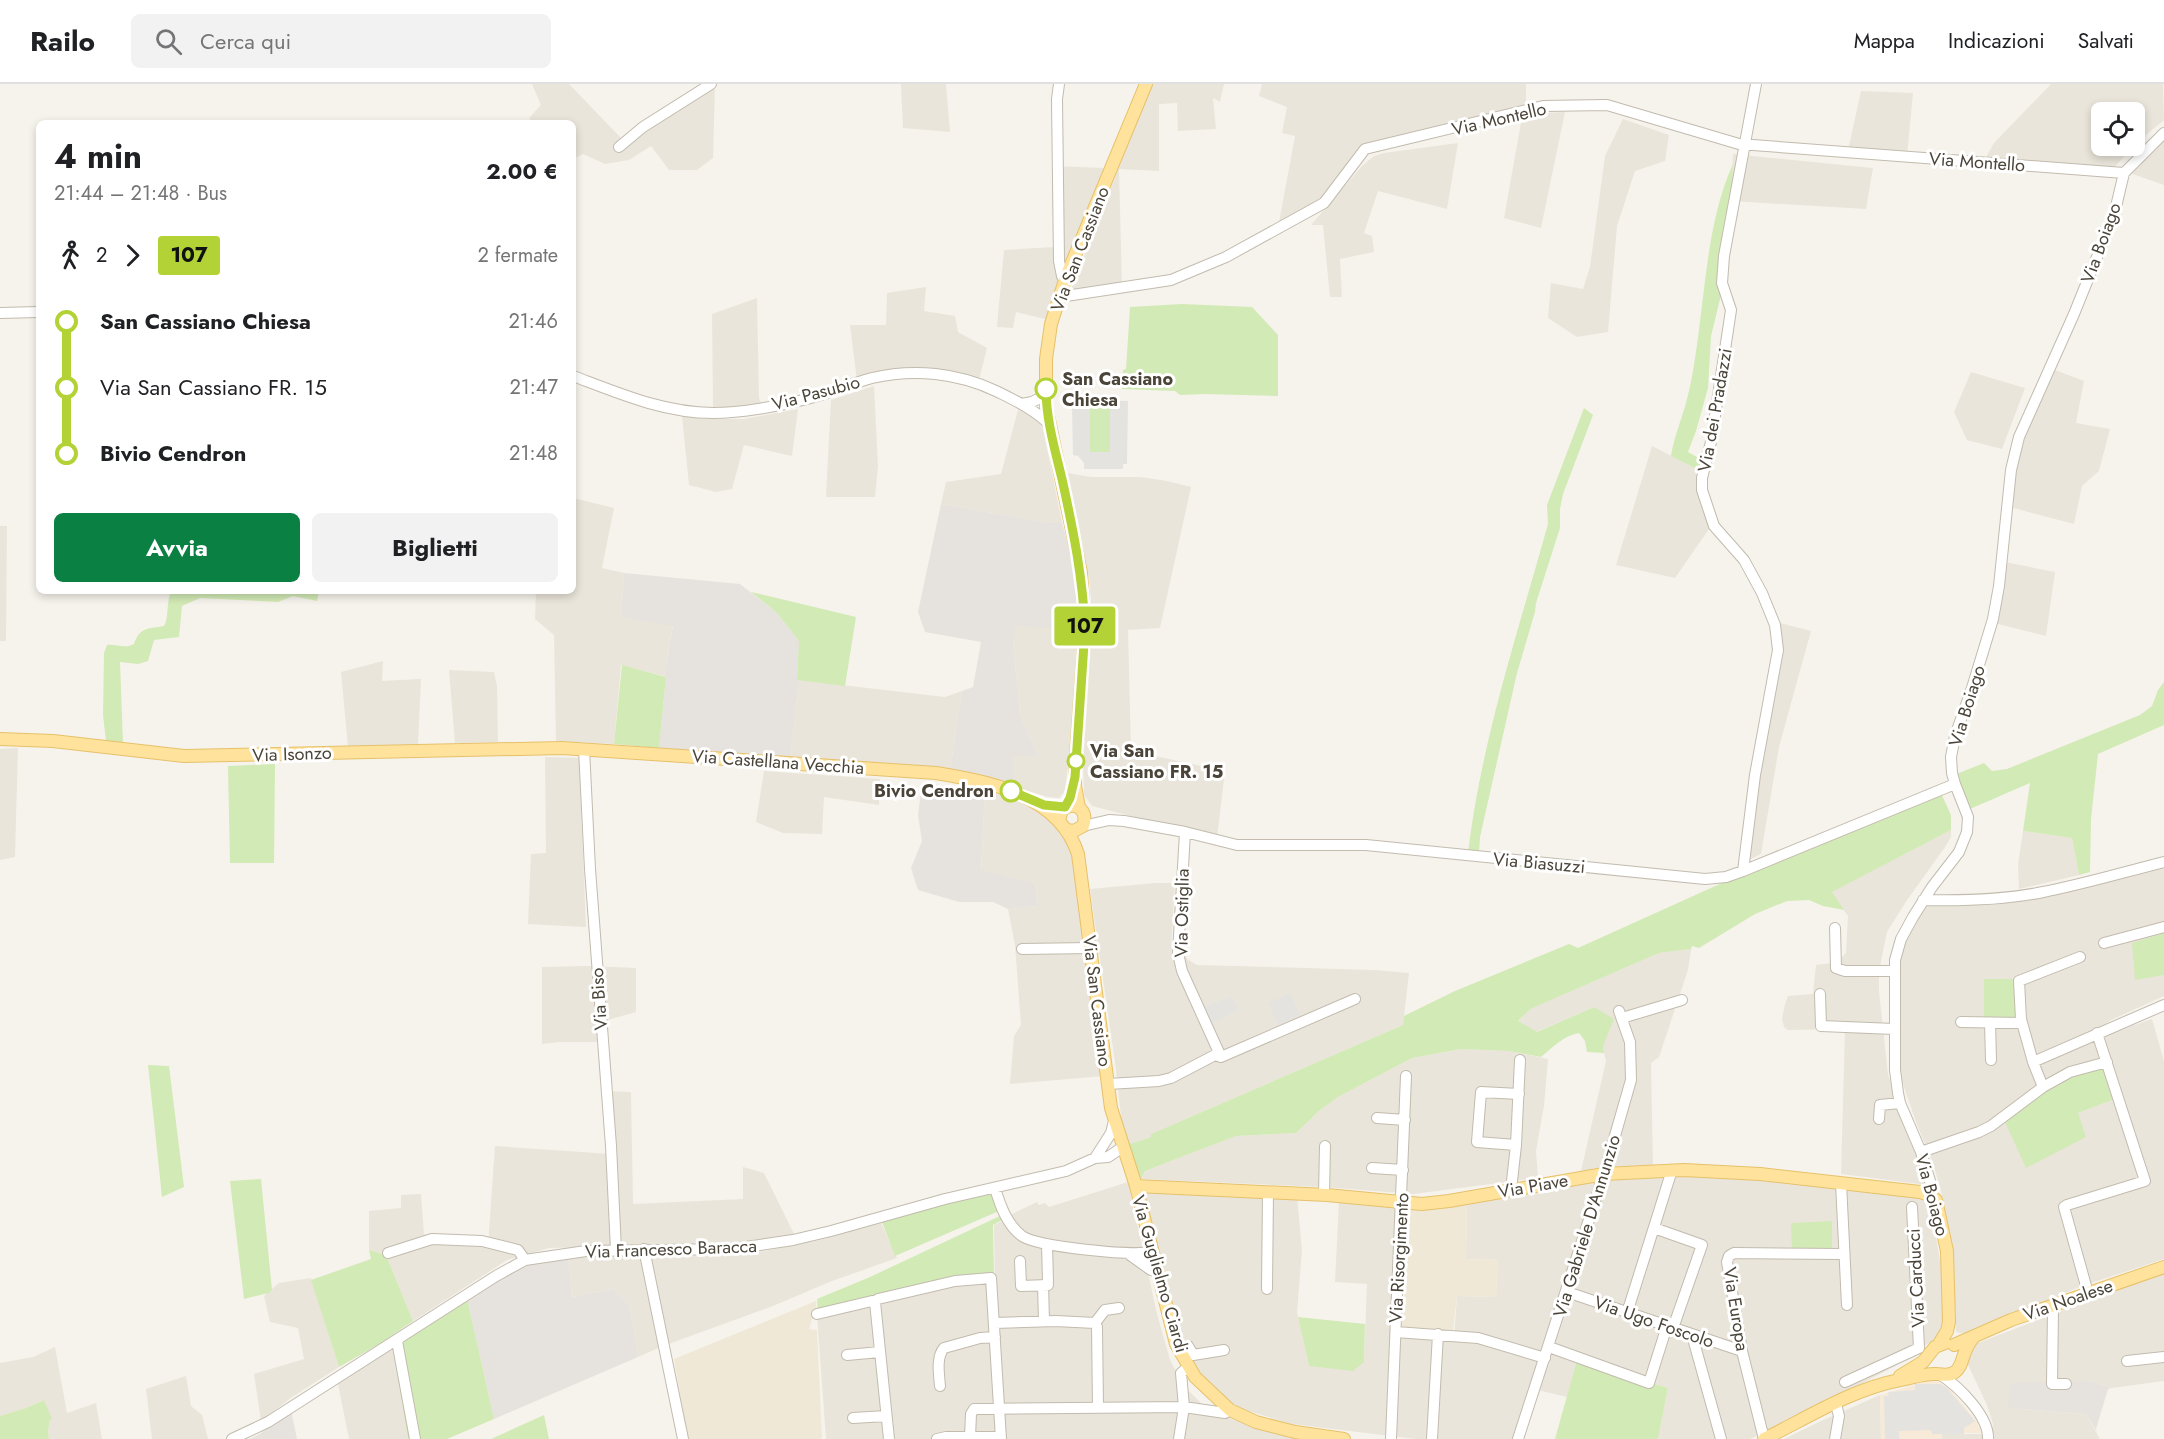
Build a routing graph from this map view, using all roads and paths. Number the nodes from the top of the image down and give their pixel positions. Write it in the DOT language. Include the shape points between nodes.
graph roads {
  1 [pos="711,84"];
  2 [pos="1059,84"];
  3 [pos="1146,84"];
  4 [pos="1756,84"];
  5 [pos="2164,133"];
  6 [pos="1744,144"];
  7 [pos="619,147"];
  8 [pos="2124,173"];
  9 [pos="1066,277"];
  10 [pos="1060,295"];
  11 [pos="36,312"];
  12 [pos="0,313"];
  13 [pos="576,377"];
  14 [pos="1046,395"];
  15 [pos="1022,404"];
  16 [pos="1050,425"];
  17 [pos="0,739"];
  18 [pos="584,749"];
  19 [pos="1075,777"];
  20 [pos="1955,784"];
  21 [pos="1040,804"];
  22 [pos="1065,807"];
  23 [pos="1081,809"];
  24 [pos="1059,820"];
  25 [pos="1109,820"];
  26 [pos="1082,827"];
  27 [pos="1067,830"];
  28 [pos="1185,832"];
  29 [pos="1078,854"];
  30 [pos="2164,862"];
  31 [pos="1743,871"];
  32 [pos="1923,900"];
  33 [pos="2164,927"];
  34 [pos="1835,928"];
  35 [pos="2104,943"];
  36 [pos="1090,948"];
  37 [pos="1022,950"];
  38 [pos="2080,957"];
  39 [pos="1894,971"];
  40 [pos="1820,994"];
  41 [pos="1355,999"];
  42 [pos="1682,1000"];
  43 [pos="2164,1005"];
  44 [pos="1961,1022"];
  45 [pos="1990,1023"];
  46 [pos="2022,1023"];
  47 [pos="1894,1029"];
  48 [pos="2097,1033"];
  49 [pos="1221,1057"];
  50 [pos="1520,1060"];
  51 [pos="1991,1060"];
  52 [pos="2032,1062"];
  53 [pos="2107,1062"];
  54 [pos="1406,1076"];
  55 [pos="1108,1084"];
  56 [pos="2043,1087"];
  57 [pos="1519,1094"];
  58 [pos="1900,1102"];
  59 [pos="1377,1118"];
  60 [pos="1879,1119"];
  61 [pos="1405,1120"];
  62 [pos="1114,1121"];
  63 [pos="1516,1145"];
  64 [pos="1325,1146"];
  65 [pos="1123,1147"];
  66 [pos="1106,1152"];
  67 [pos="1921,1152"];
  68 [pos="1128,1165"];
  69 [pos="1372,1168"];
  70 [pos="1403,1170"];
  71 [pos="1672,1170"];
  72 [pos="1604,1174"];
  73 [pos="1841,1183"];
  74 [pos="1136,1186"];
  75 [pos="995,1188"];
  76 [pos="1511,1190"];
  77 [pos="1268,1192"];
  78 [pos="1930,1194"];
  79 [pos="1324,1195"];
  80 [pos="1402,1203"];
  81 [pos="1912,1207"];
  82 [pos="1654,1228"];
  83 [pos="1047,1244"];
  84 [pos="644,1249"];
  85 [pos="616,1250"];
  86 [pos="1152,1252"];
  87 [pos="388,1253"];
  88 [pos="1130,1254"];
  89 [pos="1844,1254"];
  90 [pos="525,1260"];
  91 [pos="1020,1261"];
  92 [pos="2164,1267"];
  93 [pos="1156,1270"];
  94 [pos="1046,1284"];
  95 [pos="1267,1289"];
  96 [pos="1567,1292"];
  97 [pos="2088,1293"];
  98 [pos="875,1302"];
  99 [pos="1847,1305"];
  100 [pos="2051,1306"];
  101 [pos="1119,1308"];
  102 [pos="1627,1312"];
  103 [pos="817,1314"];
  104 [pos="1044,1321"];
  105 [pos="994,1323"];
  106 [pos="1095,1323"];
  107 [pos="1670,1327"];
  108 [pos="1396,1332"];
  109 [pos="1438,1334"];
  110 [pos="1692,1335"];
  111 [pos="995,1337"];
  112 [pos="1958,1337"];
  113 [pos="397,1341"];
  114 [pos="1939,1344"];
  115 [pos="1178,1349"];
  116 [pos="1224,1350"];
  117 [pos="1742,1351"];
  118 [pos="880,1352"];
  119 [pos="1547,1352"];
  120 [pos="1924,1352"];
  121 [pos="847,1355"];
  122 [pos="2164,1357"];
  123 [pos="2127,1361"];
  124 [pos="1961,1363"];
  125 [pos="1188,1366"];
  126 [pos="1940,1374"];
  127 [pos="1845,1382"];
  128 [pos="1888,1382"];
  129 [pos="2066,1384"];
  130 [pos="940,1386"];
  131 [pos="1961,1392"];
  132 [pos="1836,1404"];
  133 [pos="1184,1407"];
  134 [pos="1098,1408"];
  135 [pos="999,1409"];
  136 [pos="1230,1410"];
  137 [pos="886,1416"];
  138 [pos="853,1418"];
  139 [pos="970,1437"];
  140 [pos="1001,1438"];
  141 [pos="232,1439"];
  142 [pos="415,1439"];
  143 [pos="683,1439"];
  144 [pos="889,1439"];
  145 [pos="937,1439"];
  146 [pos="1179,1439"];
  147 [pos="1344,1439"];
  148 [pos="1391,1439"];
  149 [pos="1432,1439"];
  150 [pos="1518,1439"];
  151 [pos="1721,1439"];
  152 [pos="1764,1439"];
  153 [pos="1835,1439"];
  154 [pos="1988,1439"];
  1 -- 7 [label="street"];
  2 -- 9 [label="street" via="1059,261 1062,276"];
  3 -- 9 [label="main road, Via San Cassiano"];
  4 -- 6 [label="street, Via dei Pradazzi"];
  5 -- 8 [label="street, Via Boiago"];
  6 -- 8 [label="street, Via Montello"];
  6 -- 10 [label="street, Via Montello" via="1607,105 1543,106 1365,149 1324,203 1227,257 1171,280"];
  6 -- 31 [label="street, Via dei Pradazzi" via="1722,269 1722,283 1731,310 1702,478 1714,526 1744,560 1762,593 1775,626 1778,650 1755,775"];
  8 -- 20 [label="street, Via Boiago" via="2109,226 2074,314 2019,437 2011,470 1993,619 1954,736 1951,757"];
  9 -- 10 [label="main road, Via San Cassiano"];
  10 -- 14 [label="main road, Via San Cassiano" via="1048,342"];
  11 -- 12 [label="street"];
  13 -- 15 [label="street, Via Pasubio" via="648,404 714,413 807,399 892,374 950,375 976,382"];
  14 -- 15 [label="street"];
  14 -- 16 [label="main road, Via San Cassiano"];
  15 -- 16 [label="street, Via Pasubio"];
  16 -- 19 [label="main road, Via San Cassiano" via="1081,573 1084,608"];
  17 -- 18 [label="main road, Via Isonzo" via="184,756 521,747"];
  18 -- 21 [label="main road, Via Castellana Vecchia" via="936,773 988,784"];
  18 -- 85 [label="street, Via Biso"];
  19 -- 22 [label="main road, Via San Cassiano"];
  19 -- 23 [label="main road, Via San Cassiano"];
  20 -- 31 [label="street, Via Biasuzzi"];
  20 -- 32 [label="street, Via Boiago" via="1968,818 1967,832 1959,852"];
  21 -- 22 [label="main road, Via Castellana Vecchia"];
  21 -- 24 [label="main road, Via Castellana Vecchia"];
  22 -- 23 [label="main road"];
  22 -- 24 [label="main road"];
  23 -- 25 [label="street, Via Biasuzzi"];
  23 -- 26 [label="main road" via="1085,819"];
  24 -- 27 [label="main road"];
  25 -- 26 [label="street, Via Biasuzzi"];
  25 -- 28 [label="street, Via Biasuzzi"];
  26 -- 27 [label="main road"];
  26 -- 29 [label="main road, Via San Cassiano"];
  27 -- 29 [label="main road, Via San Cassiano"];
  28 -- 31 [label="street, Via Biasuzzi" via="1237,845 1374,846 1705,879"];
  28 -- 49 [label="street, Via Ostiglia" via="1178,953 1182,971"];
  29 -- 36 [label="main road, Via San Cassiano"];
  30 -- 32 [label="street" via="2022,896"];
  32 -- 39 [label="street, Via Boiago" via="1901,939"];
  33 -- 35 [label="street"];
  34 -- 39 [label="street" via="1836,968"];
  36 -- 37 [label="street"];
  36 -- 55 [label="main road, Via San Cassiano"];
  38 -- 46 [label="street" via="2019,981"];
  39 -- 47 [label="street, Via Boiago"];
  40 -- 47 [label="street" via="1821,1026"];
  41 -- 49 [label="street"];
  42 -- 72 [label="street, Via Gabriele D'Annunzio" via="1620,1014 1630,1042 1631,1080"];
  43 -- 48 [label="street"];
  44 -- 45 [label="street"];
  45 -- 46 [label="street"];
  45 -- 51 [label="street"];
  46 -- 52 [label="street"];
  47 -- 58 [label="street, Via Boiago"];
  48 -- 52 [label="street"];
  48 -- 53 [label="street"];
  49 -- 55 [label="street" via="1215,1055 1159,1082"];
  50 -- 57 [label="street"];
  52 -- 56 [label="street"];
  53 -- 56 [label="street" via="2070,1072"];
  53 -- 97 [label="street" via="2145,1181 2064,1207"];
  54 -- 61 [label="street, Via Risorgimento"];
  55 -- 62 [label="main road, Via San Cassiano"];
  56 -- 67 [label="street" via="1991,1126"];
  57 -- 63 [label="street"];
  57 -- 63 [label="street" via="1481,1092 1477,1142"];
  58 -- 60 [label="street" via="1880,1105"];
  58 -- 67 [label="street, Via Boiago"];
  59 -- 61 [label="street"];
  61 -- 70 [label="street, Via Risorgimento"];
  62 -- 65 [label="main road, Via San Cassiano"];
  62 -- 66 [label="street, Via Francesco Baracca"];
  63 -- 76 [label="street"];
  64 -- 79 [label="street"];
  65 -- 66 [label="street, Via Francesco Baracca"];
  65 -- 68 [label="main road, Via Guglielmo Ciardi"];
  66 -- 68 [label="street"];
  66 -- 75 [label="street, Via Francesco Baracca" via="1066,1171"];
  67 -- 78 [label="street, Via Boiago" via="1931,1184"];
  68 -- 74 [label="main road, Via Guglielmo Ciardi"];
  69 -- 70 [label="street"];
  70 -- 80 [label="street, Via Risorgimento"];
  71 -- 72 [label="main road, Via Piave"];
  71 -- 73 [label="main road, Via Piave"];
  71 -- 82 [label="street"];
  72 -- 76 [label="main road, Via Piave"];
  72 -- 96 [label="street, Via Gabriele D'Annunzio"];
  73 -- 78 [label="main road, Via Piave"];
  73 -- 89 [label="street"];
  74 -- 77 [label="main road, Via Piave"];
  74 -- 86 [label="main road, Via Guglielmo Ciardi"];
  75 -- 83 [label="street" via="1014,1228 1026,1238"];
  75 -- 84 [label="street, Via Francesco Baracca" via="766,1245 710,1250"];
  76 -- 80 [label="main road, Via Piave" via="1449,1201"];
  77 -- 79 [label="main road, Via Piave"];
  77 -- 95 [label="street"];
  78 -- 112 [label="main road, Via Boiago" via="1936,1200 1947,1251"];
  79 -- 80 [label="main road, Via Piave"];
  80 -- 108 [label="street, Via Risorgimento"];
  81 -- 120 [label="street, Via Carducci"];
  82 -- 102 [label="street"];
  82 -- 107 [label="street" via="1702,1245"];
  83 -- 88 [label="street"];
  83 -- 94 [label="street"];
  84 -- 85 [label="street, Via Francesco Baracca"];
  84 -- 143 [label="street"];
  85 -- 90 [label="street, Via Francesco Baracca"];
  86 -- 88 [label="street"];
  86 -- 93 [label="main road, Via Guglielmo Ciardi"];
  87 -- 90 [label="street" via="432,1239 482,1240 518,1250"];
  88 -- 93 [label="street" via="1150,1270"];
  89 -- 99 [label="street"];
  89 -- 117 [label="street, Via Europa" via="1729,1256"];
  90 -- 113 [label="street, Via Francesco Baracca"];
  91 -- 94 [label="street" via="1021,1286"];
  92 -- 97 [label="main road, Via Noalese"];
  93 -- 115 [label="main road, Via Guglielmo Ciardi"];
  94 -- 104 [label="street"];
  96 -- 102 [label="street, Via Ugo Foscolo"];
  96 -- 119 [label="street, Via Gabriele D'Annunzio"];
  97 -- 100 [label="main road, Via Noalese"];
  98 -- 103 [label="street"];
  98 -- 105 [label="street" via="955,1281 991,1278"];
  98 -- 118 [label="street"];
  100 -- 112 [label="main road, Via Noalese"];
  100 -- 129 [label="street" via="2052,1384"];
  101 -- 106 [label="street" via="1105,1310"];
  102 -- 107 [label="street, Via Ugo Foscolo"];
  104 -- 105 [label="street"];
  104 -- 106 [label="street"];
  105 -- 111 [label="street"];
  106 -- 134 [label="street"];
  107 -- 110 [label="street, Via Ugo Foscolo"];
  107 -- 119 [label="street" via="1649,1383"];
  108 -- 109 [label="street"];
  108 -- 148 [label="street, Via Risorgimento"];
  109 -- 119 [label="street"];
  109 -- 149 [label="street"];
  110 -- 117 [label="street, Via Ugo Foscolo"];
  110 -- 151 [label="street"];
  111 -- 130 [label="street" via="944,1348 939,1358"];
  111 -- 135 [label="street"];
  112 -- 114 [label="main road"];
  112 -- 114 [label="main road, Via Boiago" via="1947,1331"];
  112 -- 124 [label="main road"];
  112 -- 124 [label="main road" via="1965,1348"];
  113 -- 141 [label="street, Via Francesco Baracca" via="268,1422"];
  113 -- 142 [label="street"];
  114 -- 120 [label="main road, Via Boiago"];
  115 -- 116 [label="street" via="1188,1346 1193,1355"];
  115 -- 125 [label="main road, Via Guglielmo Ciardi"];
  117 -- 152 [label="street, Via Europa"];
  118 -- 121 [label="street"];
  118 -- 137 [label="street"];
  119 -- 150 [label="street, Via Gabriele D'Annunzio"];
  120 -- 126 [label="main road"];
  120 -- 127 [label="street"];
  120 -- 128 [label="main road, Via Boiago" via="1920,1364"];
  122 -- 123 [label="street"];
  124 -- 126 [label="main road" via="1950,1375"];
  124 -- 131 [label="street"];
  125 -- 133 [label="street" via="1180,1373"];
  125 -- 136 [label="main road, Via Guglielmo Ciardi"];
  126 -- 128 [label="main road"];
  126 -- 131 [label="street"];
  128 -- 132 [label="main road"];
  131 -- 154 [label="street" via="1985,1422"];
  132 -- 152 [label="main road"];
  132 -- 153 [label="street" via="1839,1416"];
  133 -- 134 [label="street"];
  133 -- 136 [label="street" via="1226,1413"];
  133 -- 146 [label="street"];
  134 -- 135 [label="street"];
  135 -- 139 [label="street" via="972,1410"];
  135 -- 140 [label="street"];
  136 -- 147 [label="main road, Via Guglielmo Ciardi" via="1256,1422 1295,1432"];
  137 -- 138 [label="street"];
  137 -- 144 [label="street"];
  139 -- 140 [label="street"];
  139 -- 145 [label="street"];
}
